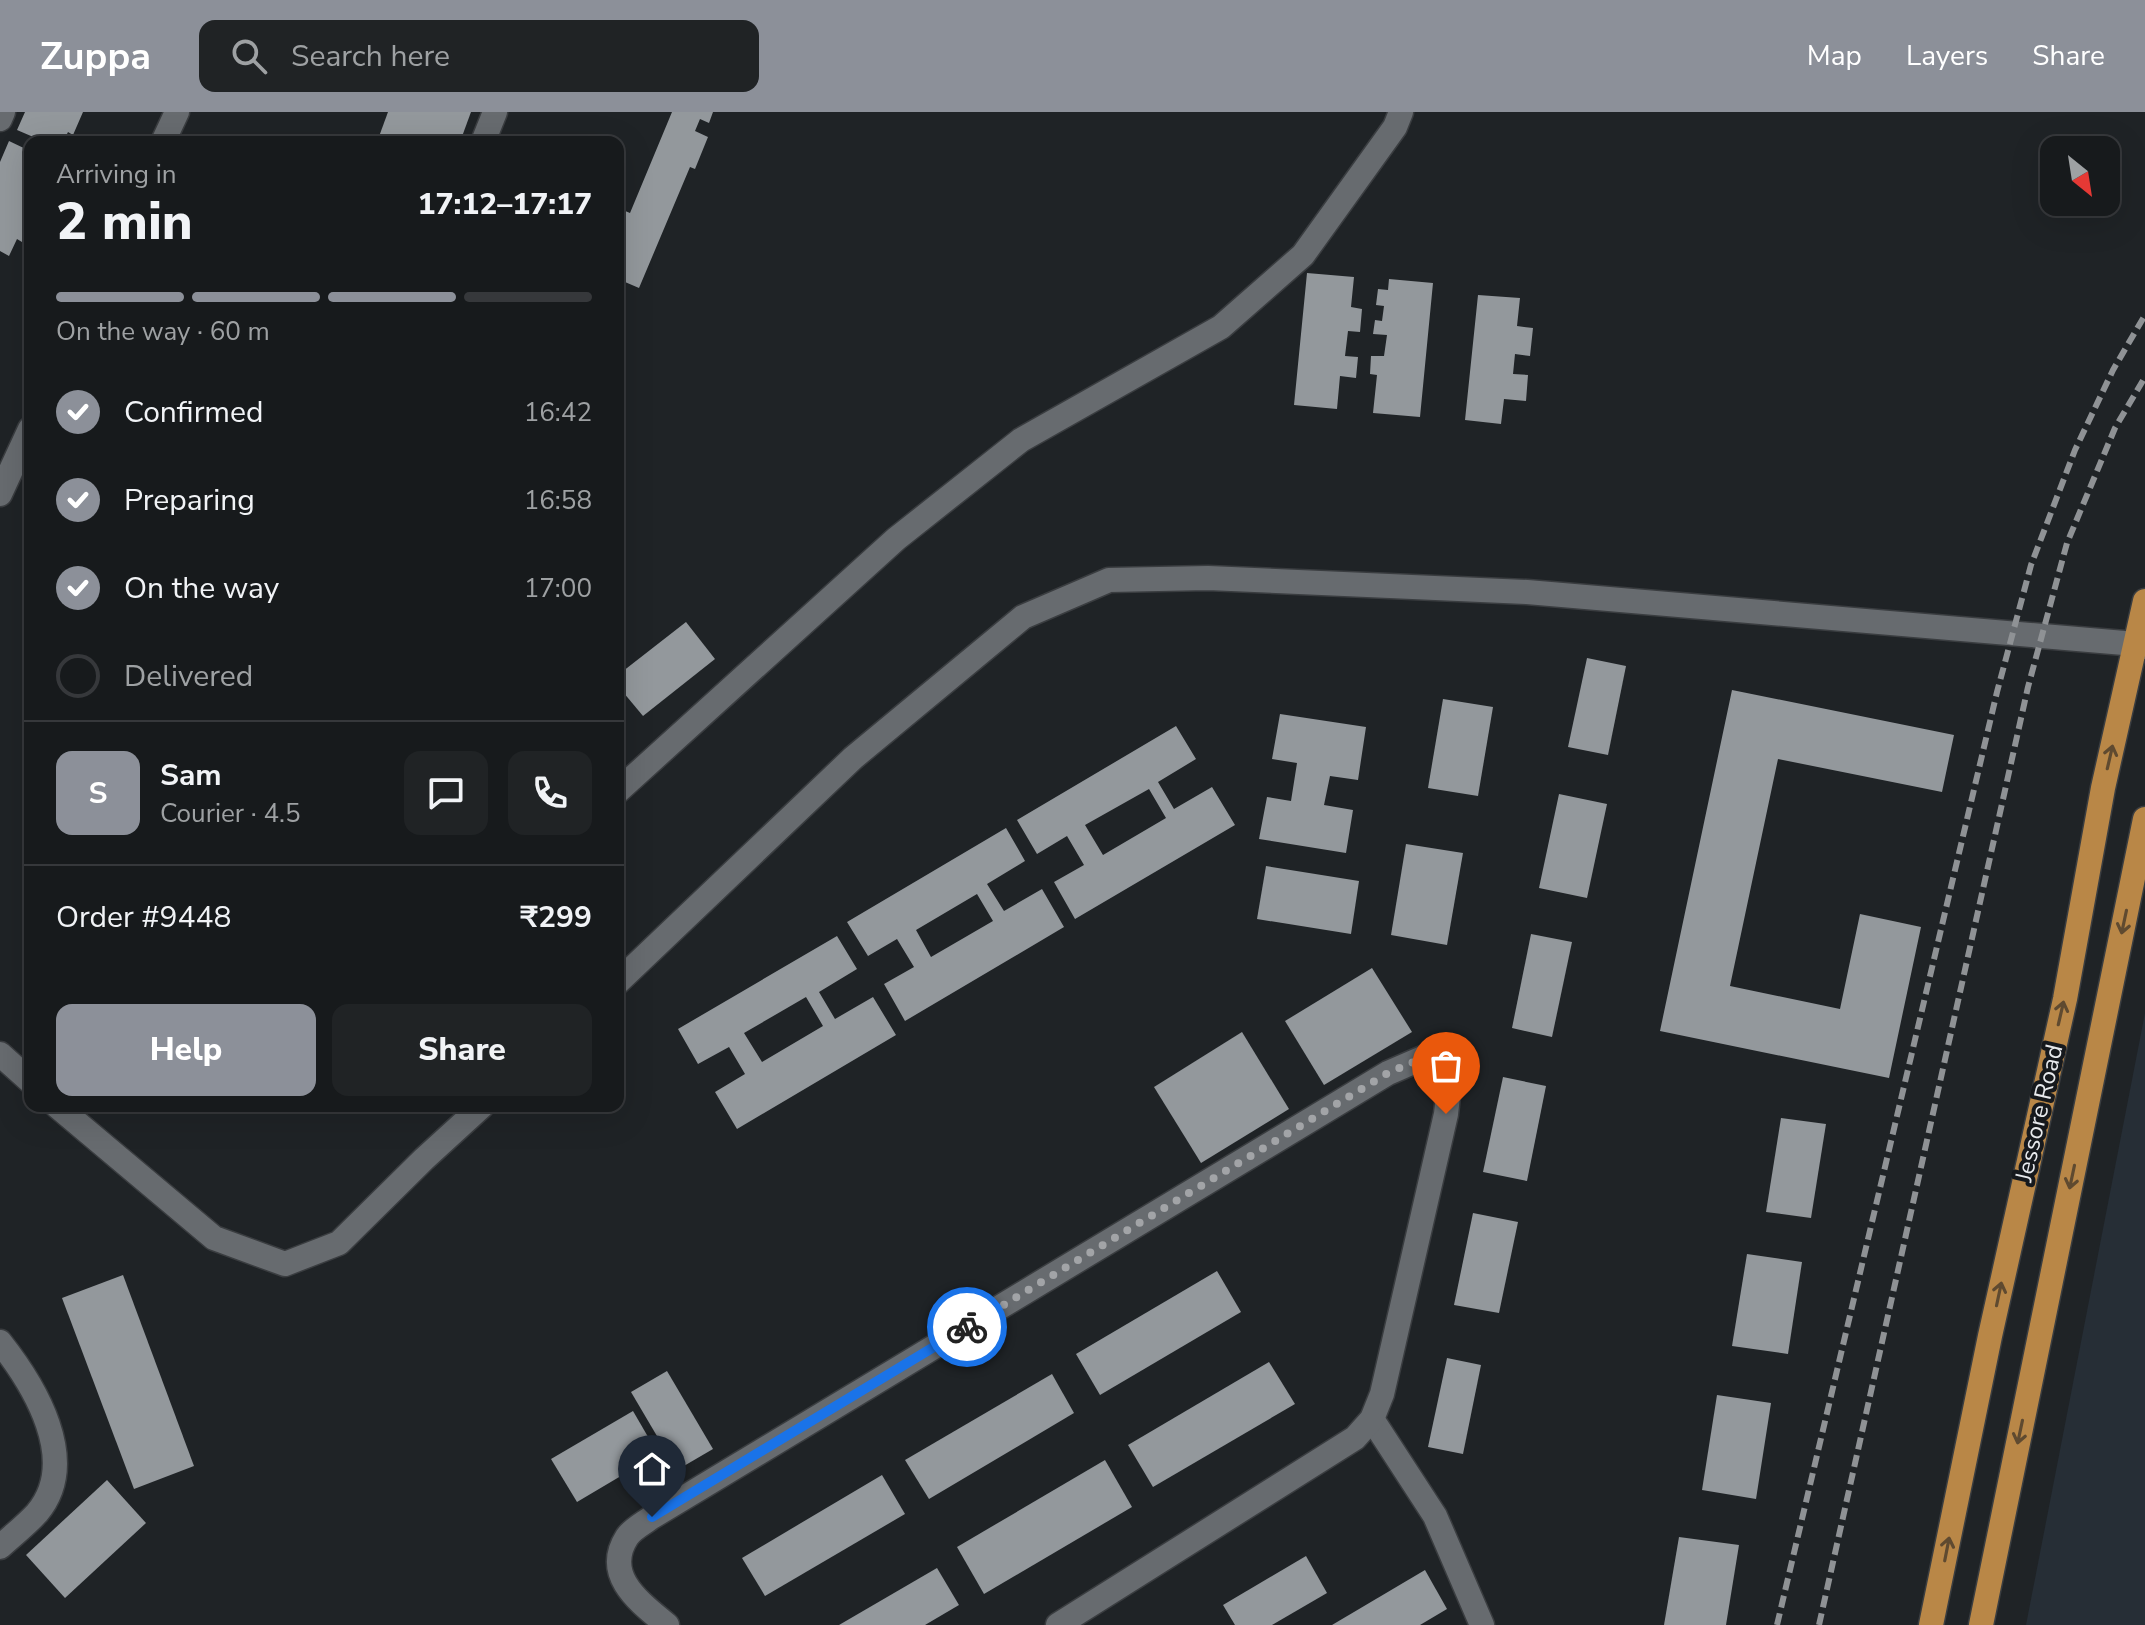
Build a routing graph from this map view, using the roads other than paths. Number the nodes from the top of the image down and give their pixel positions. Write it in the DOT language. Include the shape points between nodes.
graph roads {
  1 [pos="3,112"];
  2 [pos="177,112"];
  3 [pos="495,112"];
  4 [pos="1401,112"];
  5 [pos="0,119"];
  6 [pos="166,136"];
  7 [pos="485,136"];
  8 [pos="24,442"];
  9 [pos="0,494"];
  10 [pos="2145,601"];
  11 [pos="2140,645"];
  12 [pos="624,783"];
  13 [pos="2145,819"];
  14 [pos="624,976"];
  15 [pos="0,1054"];
  16 [pos="24,1076"];
  17 [pos="64,1112"];
  18 [pos="475,1112"];
  19 [pos="0,1342"];
  20 [pos="1372,1419"];
  21 [pos="0,1547"];
  22 [pos="667,1625"];
  23 [pos="1058,1625"];
  24 [pos="1482,1625"];
  25 [pos="1931,1625"];
  26 [pos="1981,1625"];
  1 -- 5 [label="street"];
  2 -- 6 [label="street"];
  3 -- 7 [label="street"];
  4 -- 12 [label="street" via="1303,255 1233,317 1021,440 896,539"];
  8 -- 9 [label="street"];
  10 -- 11 [label="main road, Jessore Road"];
  11 -- 14 [label="street" via="1527,592 1208,578 1109,580 1023,617 853,758"];
  25 -- 11 [label="main road, Jessore Road, one-way" via="2065,999 2103,788"];
  13 -- 26 [label="main road, Jessore Road, one-way"];
  15 -- 16 [label="street"];
  17 -- 18 [label="street" via="214,1238 285,1264 339,1243"];
  19 -- 21 [label="street" via="38,1399 54,1458 52,1488 38,1512"];
  20 -- 22 [label="street" via="1446,1114 1449,1081 1440,1065 1425,1057 1388,1073 652,1517 628,1536 619,1556 620,1575 631,1593"];
  20 -- 23 [label="street" via="1355,1438"];
  20 -- 24 [label="street" via="1435,1516"];
}
